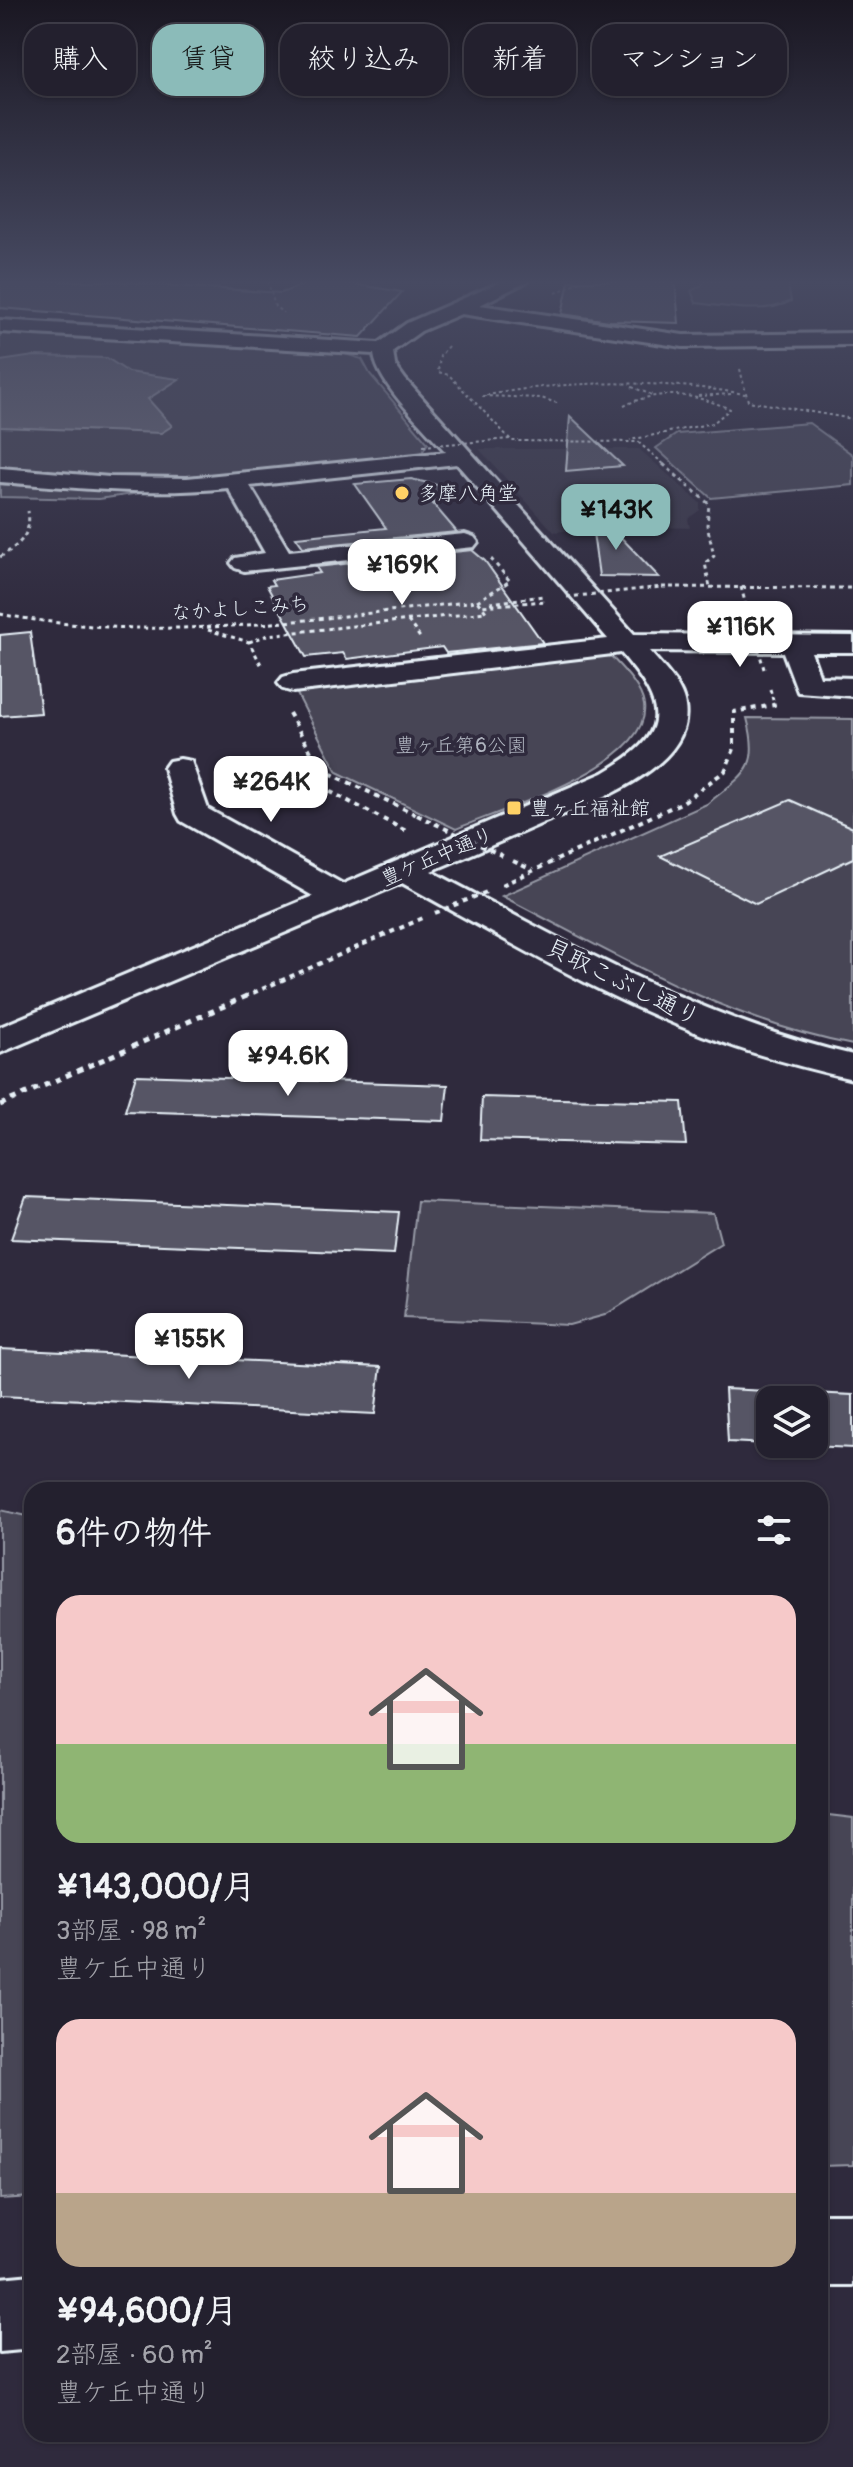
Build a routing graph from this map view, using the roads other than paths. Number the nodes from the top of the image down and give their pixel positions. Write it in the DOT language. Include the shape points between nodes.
graph roads {
  1 [pos="411,396"];
  2 [pos="463,457"];
  3 [pos="0,475"];
  4 [pos="235,480"];
  5 [pos="465,542"];
  6 [pos="281,559"];
  7 [pos="244,563"];
  8 [pos="627,642"];
  9 [pos="794,643"];
  10 [pos="853,644"];
  11 [pos="853,687"];
  12 [pos="289,694"];
  13 [pos="193,774"];
  14 [pos="411,854"];
  15 [pos="341,897"];
  16 [pos="0,1041"];
  17 [pos="853,1067"];
  18 [pos="828,2250"];
  19 [pos="853,2250"];
  20 [pos="24,2313"];
  21 [pos="0,2315"];
  1 -- 2 [label="street, 豊ケ丘中通り"];
  2 -- 4 [label="street"];
  2 -- 8 [label="street, 豊ケ丘中通り"];
  3 -- 4 [label="street" via="147,486"];
  4 -- 6 [label="street"];
  5 -- 6 [label="street"];
  6 -- 7 [label="street"];
  8 -- 9 [label="street"];
  8 -- 12 [label="street"];
  8 -- 14 [label="street, 豊ケ丘中通り" via="655,675 671,709 667,730 647,758 603,786"];
  9 -- 10 [label="street"];
  9 -- 11 [label="street" via="808,686"];
  13 -- 15 [label="street" via="193,814 202,831"];
  14 -- 15 [label="street, 豊ケ丘中通り"];
  14 -- 17 [label="street, 貝取こぶし通り" via="650,998 774,1046"];
  15 -- 16 [label="street, 豊ケ丘中通り"];
  18 -- 19 [label="street"];
  20 -- 21 [label="street"];
}
